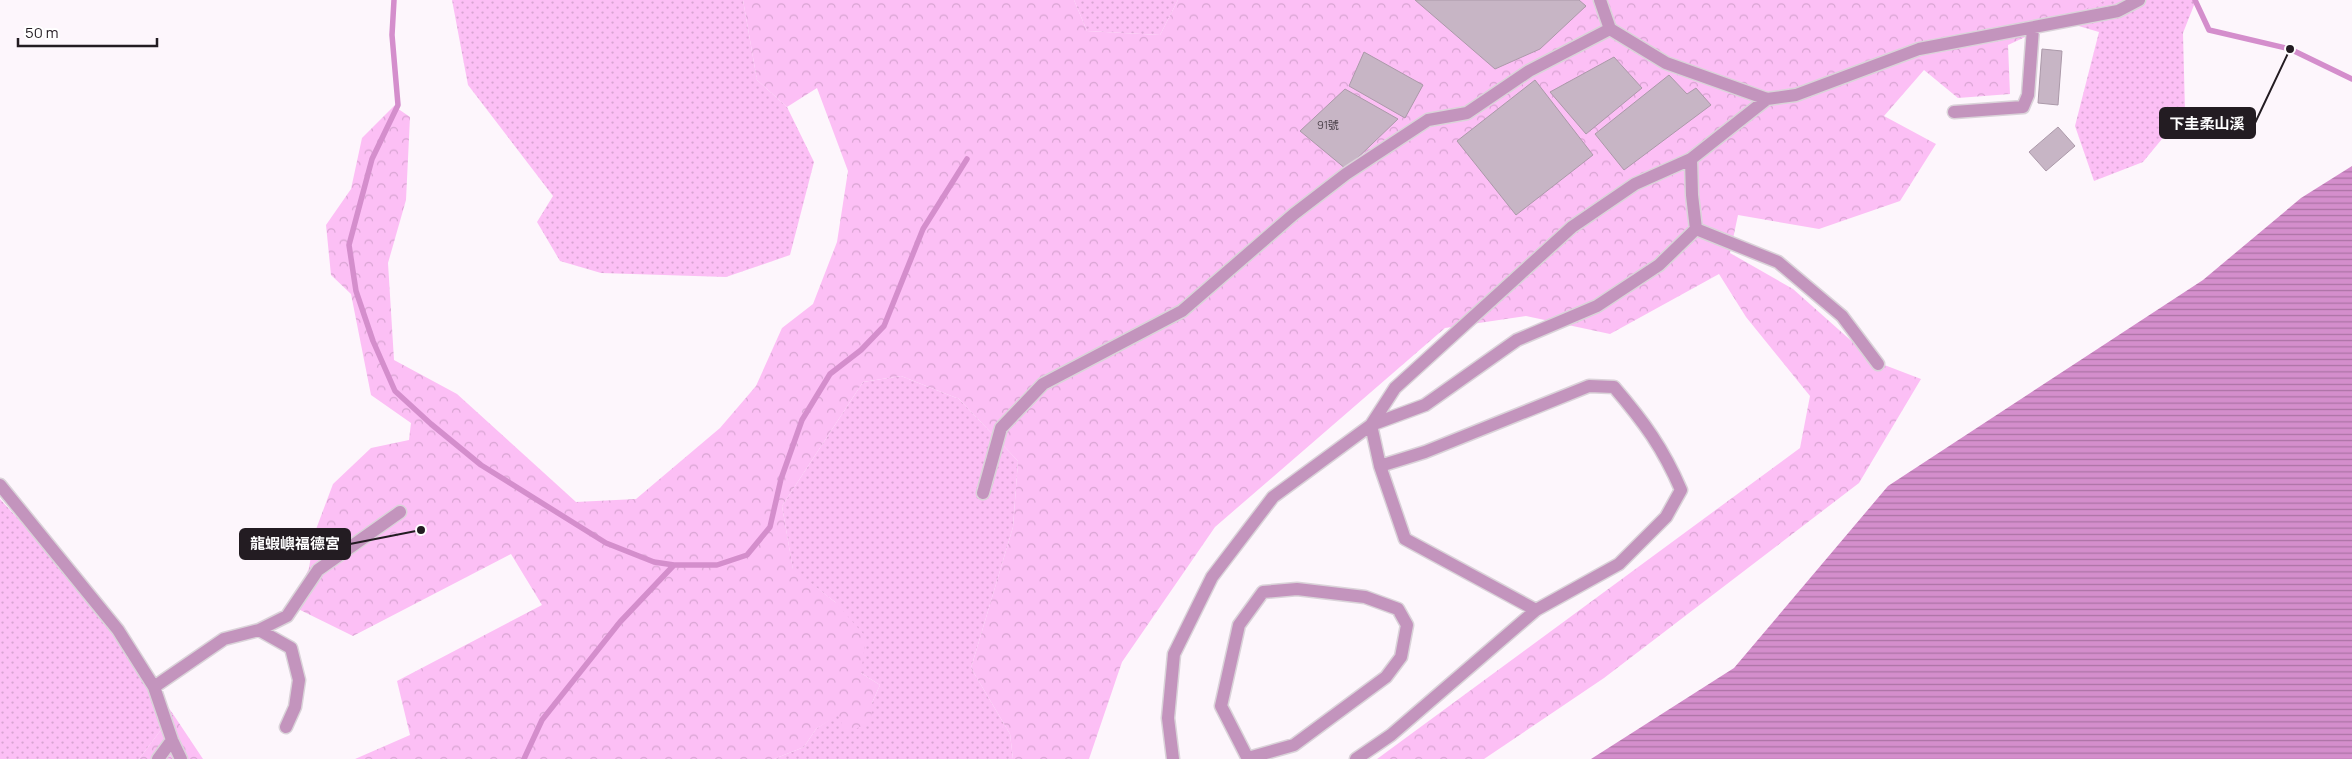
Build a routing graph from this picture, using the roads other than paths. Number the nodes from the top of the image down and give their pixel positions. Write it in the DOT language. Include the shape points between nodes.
graph roads {
  1 [pos="1600,0"];
  2 [pos="2139,0"];
  3 [pos="2033,28"];
  4 [pos="1610,29"];
  5 [pos="1767,99"];
  6 [pos="1954,112"];
  7 [pos="1692,159"];
  8 [pos="1696,229"];
  9 [pos="1878,364"];
  10 [pos="1372,425"];
  11 [pos="1380,466"];
  12 [pos="0,485"];
  13 [pos="983,493"];
  14 [pos="400,512"];
  15 [pos="1536,610"];
  16 [pos="259,630"];
  17 [pos="154,687"];
  18 [pos="286,728"];
  19 [pos="172,740"];
  20 [pos="1248,758"];
  21 [pos="158,759"];
  22 [pos="181,759"];
  23 [pos="1173,759"];
  24 [pos="1356,759"];
  1 -- 4 [label="street"];
  2 -- 3 [label="street" via="2118,11"];
  3 -- 5 [label="street" via="1919,49 1796,95"];
  3 -- 6 [label="street" via="2028,96 2023,107"];
  4 -- 5 [label="street" via="1666,63"];
  4 -- 13 [label="street" via="1529,71 1467,113 1428,120 1346,174 1294,214 1182,311 1043,384 1001,428"];
  5 -- 7 [label="street"];
  7 -- 8 [label="street"];
  7 -- 10 [label="street" via="1635,184 1572,228 1395,388"];
  8 -- 9 [label="street" via="1778,262 1842,316"];
  8 -- 10 [label="street" via="1659,265 1597,306 1517,340 1425,405"];
  10 -- 11 [label="street"];
  10 -- 23 [label="street" via="1273,497 1212,577 1174,654 1168,718"];
  11 -- 15 [label="street" via="1404,540"];
  11 -- 15 [label="street" via="1425,452 1589,386 1614,387 1647,426 1668,458 1681,490 1666,517 1619,564"];
  12 -- 17 [label="street" via="118,630"];
  14 -- 16 [label="street" via="318,570 287,616"];
  15 -- 24 [label="street" via="1413,716"];
  16 -- 17 [label="street" via="224,639"];
  16 -- 18 [label="street" via="291,648 299,680 295,707"];
  17 -- 19 [label="street"];
  19 -- 21 [label="street"];
  19 -- 22 [label="street"];
  20 -- 20 [label="street" via="1294,745 1386,677 1401,657 1406,625 1398,609 1365,597 1297,589 1263,592 1239,626 1221,706"];
}
